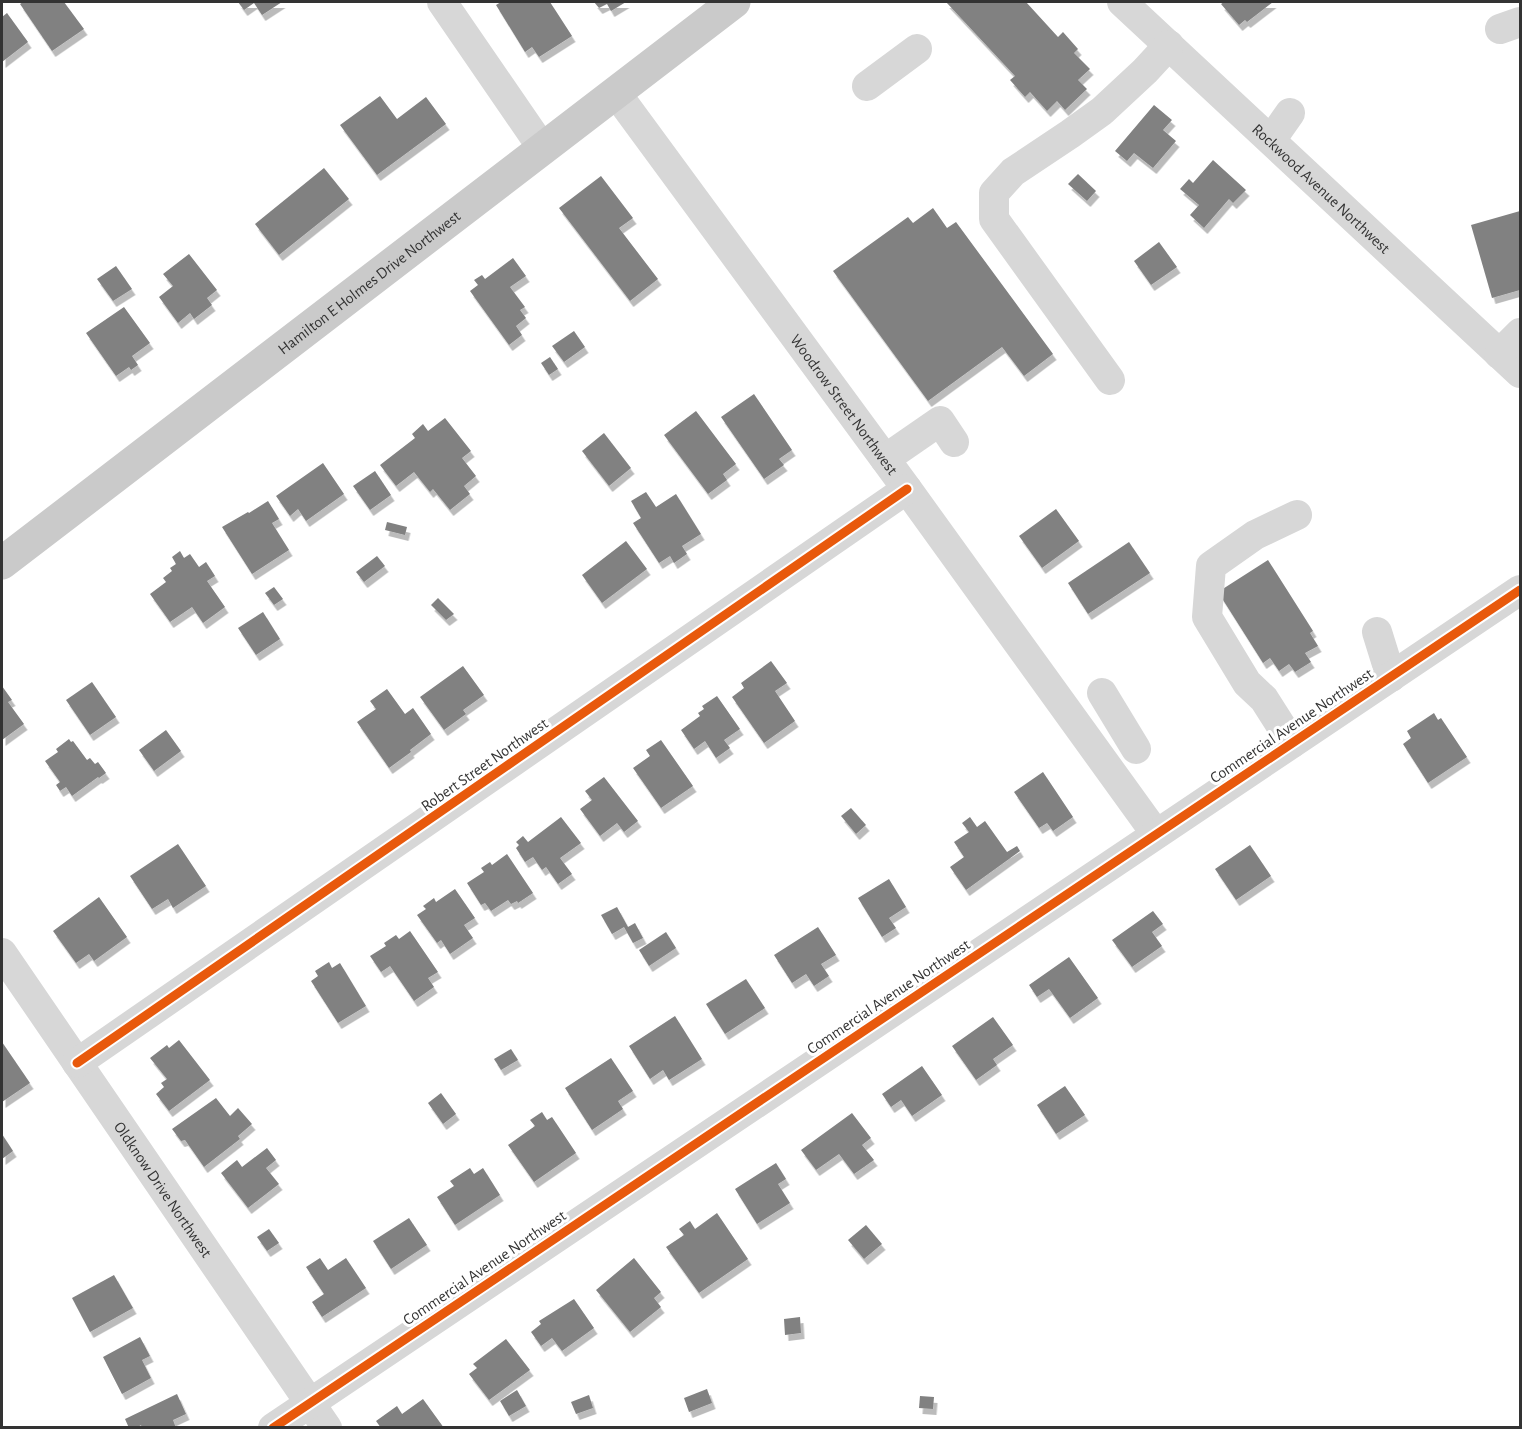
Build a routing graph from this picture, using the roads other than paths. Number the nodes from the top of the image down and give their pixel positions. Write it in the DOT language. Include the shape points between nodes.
graph roads {
  1 [pos="442,2"];
  2 [pos="734,2"];
  3 [pos="1122,2"];
  4 [pos="1169,45"];
  5 [pos="916,49"];
  6 [pos="867,86"];
  7 [pos="616,93"];
  8 [pos="1290,113"];
  9 [pos="1271,140"];
  10 [pos="543,149"];
  11 [pos="1521,333"];
  12 [pos="1510,363"];
  13 [pos="1110,380"];
  14 [pos="954,442"];
  15 [pos="885,459"];
  16 [pos="907,489"];
  17 [pos="1297,515"];
  18 [pos="2,563"];
  19 [pos="1521,590"];
  20 [pos="1377,632"];
  21 [pos="1391,677"];
  22 [pos="1102,693"];
  23 [pos="1292,743"];
  24 [pos="1136,749"];
  25 [pos="1156,834"];
  26 [pos="2,952"];
  27 [pos="77,1063"];
  28 [pos="310,1402"];
  29 [pos="273,1428"];
  30 [pos="327,1428"];
  1 -- 10 [label="street"];
  2 -- 7 [label="main road, Hamilton E Holmes Drive Northwest"];
  3 -- 4 [label="street, Rockwood Avenue Northwest"];
  4 -- 9 [label="street, Rockwood Avenue Northwest"];
  4 -- 13 [label="street" via="1102,111 1013,172 994,194 993,219"];
  5 -- 6 [label="street"];
  7 -- 10 [label="main road, Hamilton E Holmes Drive Northwest"];
  7 -- 15 [label="street, Woodrow Street Northwest"];
  8 -- 9 [label="street"];
  9 -- 12 [label="street, Rockwood Avenue Northwest"];
  10 -- 18 [label="main road, Hamilton E Holmes Drive Northwest"];
  11 -- 12 [label="street"];
  14 -- 15 [label="street" via="940,422"];
  15 -- 16 [label="street, Woodrow Street Northwest"];
  16 -- 25 [label="street, Woodrow Street Northwest"];
  16 -- 27 [label="street, Robert Street Northwest"];
  17 -- 23 [label="street" via="1255,535 1211,566 1207,617 1247,683 1264,699"];
  19 -- 21 [label="street, Commercial Avenue Northwest"];
  20 -- 21 [label="street"];
  21 -- 23 [label="street, Commercial Avenue Northwest"];
  22 -- 24 [label="street"];
  23 -- 25 [label="street, Commercial Avenue Northwest"];
  25 -- 28 [label="street, Commercial Avenue Northwest"];
  26 -- 27 [label="street, Oldknow Drive Northwest"];
  27 -- 28 [label="street, Oldknow Drive Northwest"];
  28 -- 29 [label="street, Commercial Avenue Northwest"];
  28 -- 30 [label="street, Oldknow Drive Northwest"];
}
